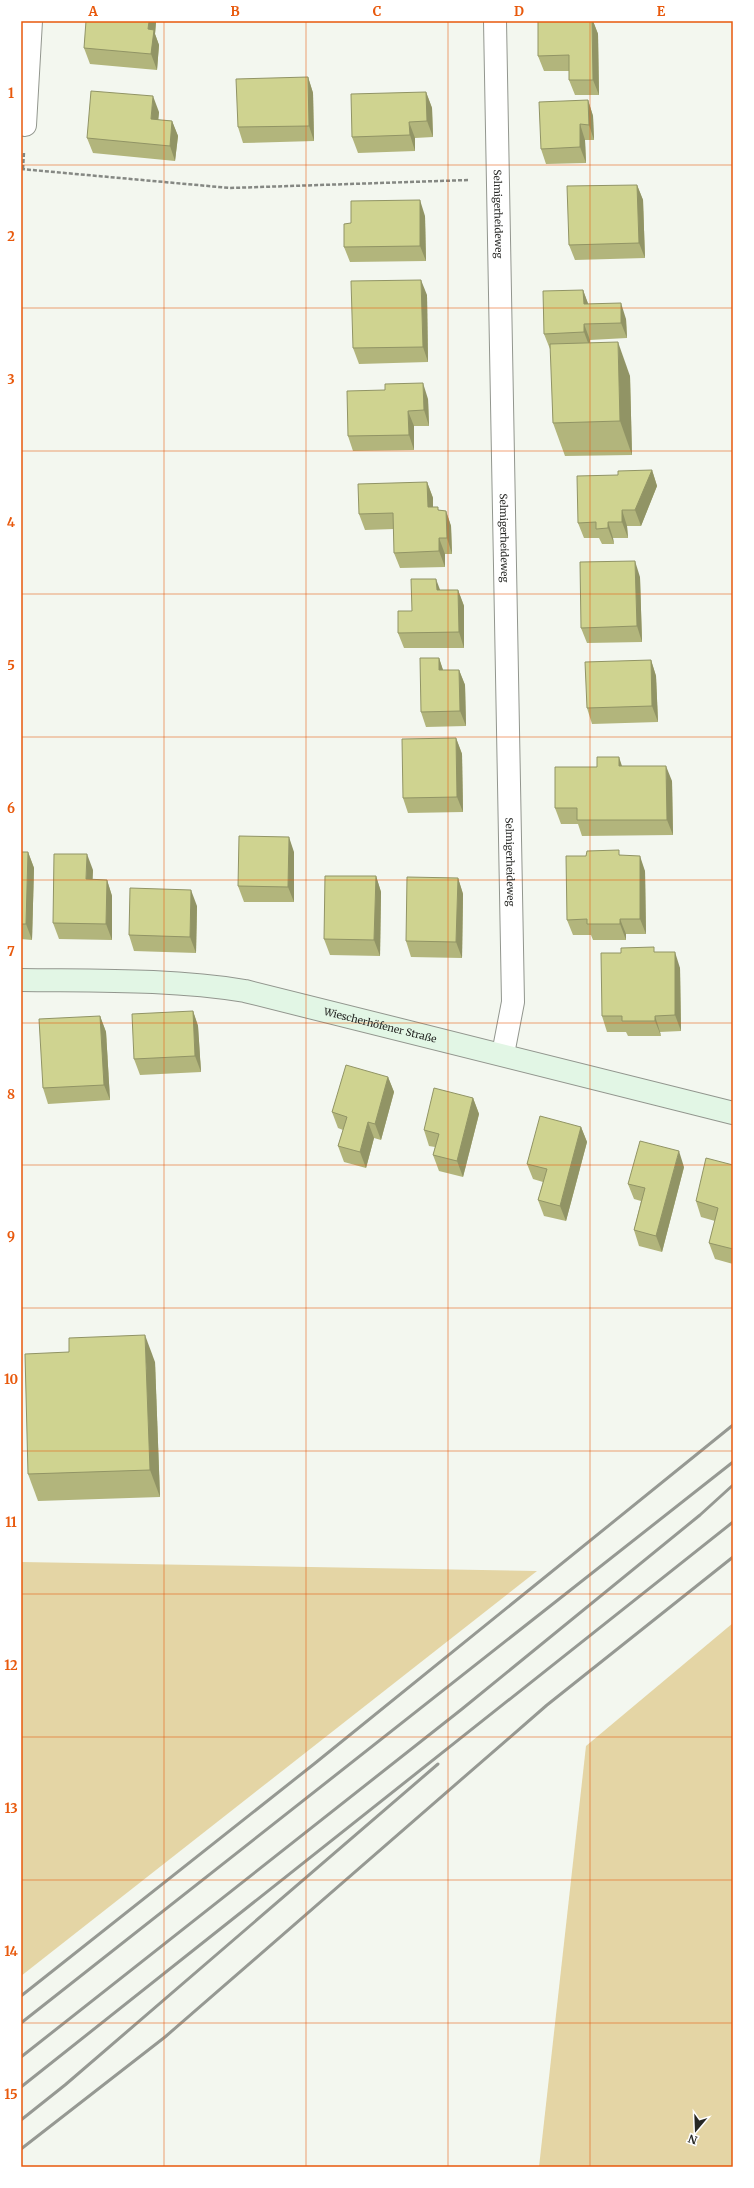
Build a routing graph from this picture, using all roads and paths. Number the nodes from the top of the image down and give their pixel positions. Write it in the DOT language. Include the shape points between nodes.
graph roads {
  1 [pos="31,21"];
  2 [pos="495,21"];
  3 [pos="25,125"];
  4 [pos="21,169"];
  5 [pos="498,180"];
  6 [pos="21,980"];
  7 [pos="503,1054"];
  8 [pos="733,1113"];
  1 -- 3 [label="street"];
  2 -- 5 [label="street, Selmigerheideweg"];
  4 -- 5 [label="path" via="230,188"];
  5 -- 7 [label="street, Selmigerheideweg" via="513,1002"];
  6 -- 7 [label="street, Wiescherhöfener Straße" via="201,983 245,990"];
  7 -- 8 [label="street, Wiescherhöfener Straße"];
}
